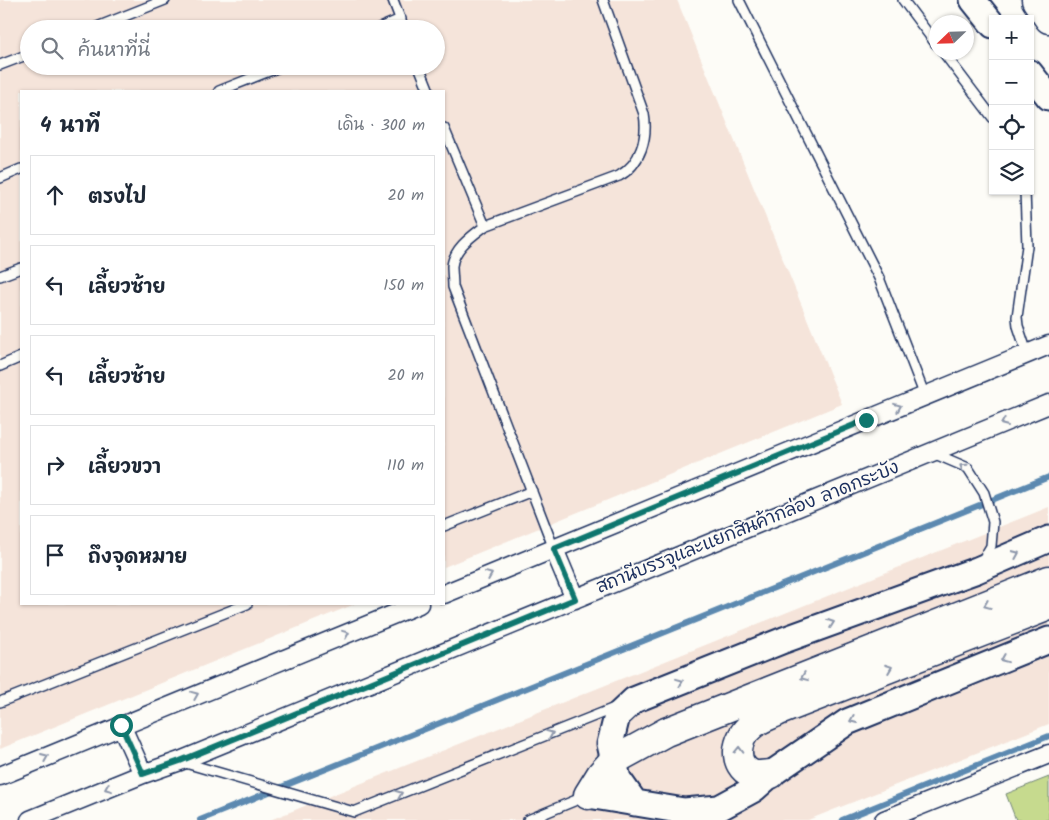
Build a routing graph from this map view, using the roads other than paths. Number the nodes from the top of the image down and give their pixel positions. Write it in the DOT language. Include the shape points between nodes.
graph roads {
  1 [pos="165,0"];
  2 [pos="393,0"];
  3 [pos="602,0"];
  4 [pos="739,0"];
  5 [pos="903,0"];
  6 [pos="973,0"];
  7 [pos="1036,0"];
  8 [pos="1042,0"];
  9 [pos="1049,9"];
  10 [pos="1049,18"];
  11 [pos="115,20"];
  12 [pos="401,20"];
  13 [pos="989,20"];
  14 [pos="929,35"];
  15 [pos="20,57"];
  16 [pos="949,60"];
  17 [pos="0,65"];
  18 [pos="259,75"];
  19 [pos="423,75"];
  20 [pos="1034,78"];
  21 [pos="222,90"];
  22 [pos="429,90"];
  23 [pos="1049,97"];
  24 [pos="989,113"];
  25 [pos="445,130"];
  26 [pos="20,169"];
  27 [pos="0,178"];
  28 [pos="1025,195"];
  29 [pos="485,226"];
  30 [pos="445,261"];
  31 [pos="452,265"];
  32 [pos="20,268"];
  33 [pos="0,276"];
  34 [pos="1049,345"];
  35 [pos="1027,353"];
  36 [pos="20,357"];
  37 [pos="0,366"];
  38 [pos="926,396"];
  39 [pos="1049,404"];
  40 [pos="934,453"];
  41 [pos="532,491"];
  42 [pos="445,526"];
  43 [pos="1049,539"];
  44 [pos="554,549"];
  45 [pos="978,570"];
  46 [pos="1049,580"];
  47 [pos="445,594"];
  48 [pos="575,599"];
  49 [pos="245,605"];
  50 [pos="417,605"];
  51 [pos="1049,606"];
  52 [pos="1049,640"];
  53 [pos="634,700"];
  54 [pos="0,702"];
  55 [pos="121,725"];
  56 [pos="1049,754"];
  57 [pos="180,761"];
  58 [pos="614,761"];
  59 [pos="143,774"];
  60 [pos="771,774"];
  61 [pos="0,776"];
  62 [pos="588,795"];
  63 [pos="635,803"];
  64 [pos="356,816"];
  65 [pos="30,820"];
  66 [pos="528,820"];
  67 [pos="884,820"];
  1 -- 11 [label="lane"];
  2 -- 12 [label="lane"];
  3 -- 29 [label="lane" via="646,123 644,142 637,159 619,176"];
  4 -- 38 [label="lane" via="879,278"];
  5 -- 14 [label="lane"];
  6 -- 13 [label="main road"];
  7 -- 10 [label="highway"];
  8 -- 9 [label="highway"];
  15 -- 17 [label="lane"];
  16 -- 24 [label="lane"];
  18 -- 21 [label="lane"];
  19 -- 22 [label="lane"];
  20 -- 23 [label="main road"];
  25 -- 29 [label="lane"];
  26 -- 27 [label="lane"];
  28 -- 35 [label="lane" via="1027,246 1017,317"];
  29 -- 31 [label="lane" via="470,237"];
  30 -- 31 [label="lane"];
  31 -- 41 [label="lane" via="453,287"];
  32 -- 33 [label="lane"];
  34 -- 35 [label="street"];
  35 -- 38 [label="street"];
  36 -- 37 [label="lane"];
  44 -- 38 [label="street, one-way"];
  39 -- 40 [label="street, สถานีบรรจุและแยกสินค้ากล่อง ลาดกระบัง, one-way"];
  45 -- 40 [label="lane, one-way" via="990,546 992,522 984,493 968,468"];
  40 -- 48 [label="street, สถานีบรรจุและแยกสินค้ากล่อง ลาดกระบัง"];
  41 -- 42 [label="lane"];
  41 -- 44 [label="lane"];
  45 -- 43 [label="main road, one-way"];
  47 -- 44 [label="street, one-way"];
  44 -- 48 [label="street"];
  53 -- 45 [label="main road, one-way" via="784,640"];
  46 -- 58 [label="highway, one-way" via="666,732"];
  48 -- 57 [label="street, สถานีบรรจุและแยกสินค้ากล่อง ลาดกระบัง"];
  49 -- 54 [label="lane"];
  55 -- 50 [label="street, one-way"];
  60 -- 51 [label="highway, one-way" via="753,774 743,768 738,756 738,744 752,724"];
  52 -- 60 [label="main road, one-way" via="847,722"];
  53 -- 58 [label="main road" via="618,716 610,744"];
  64 -- 53 [label="lane, one-way"];
  55 -- 59 [label="street"];
  61 -- 55 [label="street, one-way"];
  56 -- 67 [label="street"];
  57 -- 59 [label="street, สถานีบรรจุและแยกสินค้ากล่อง ลาดกระบัง"];
  57 -- 64 [label="lane"];
  58 -- 62 [label="highway" via="600,774"];
  58 -- 63 [label="main road" via="618,779"];
  59 -- 65 [label="street, สถานีบรรจุและแยกสินค้ากล่อง ลาดกระบัง, one-way"];
  60 -- 63 [label="main road" via="719,808 684,811"];
  62 -- 63 [label="main road"];
  62 -- 66 [label="lane"];
}
